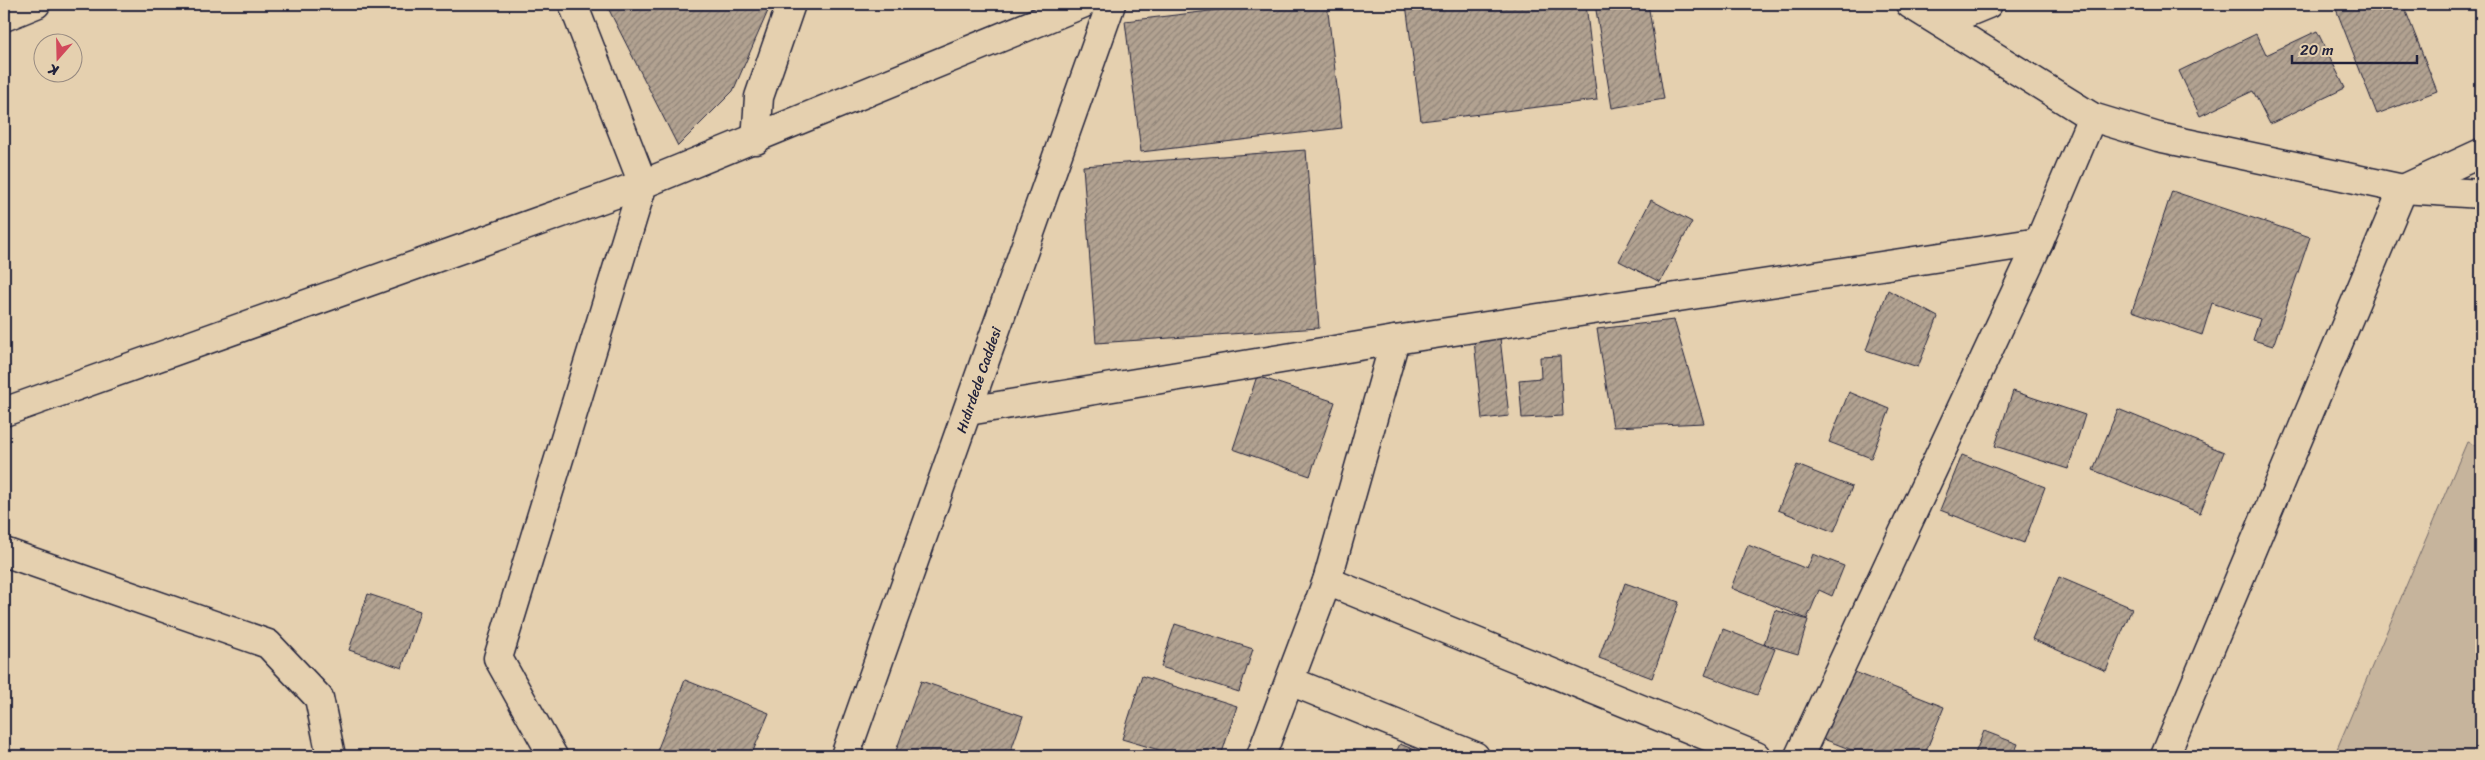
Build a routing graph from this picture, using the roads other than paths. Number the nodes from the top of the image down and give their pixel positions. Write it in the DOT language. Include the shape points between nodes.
graph roads {
  1 [pos="36,4"];
  2 [pos="573,4"];
  3 [pos="791,4"];
  4 [pos="1082,4"];
  5 [pos="1111,4"];
  6 [pos="1910,4"];
  7 [pos="1988,4"];
  8 [pos="4,17"];
  9 [pos="1942,23"];
  10 [pos="2092,117"];
  11 [pos="756,140"];
  12 [pos="2481,153"];
  13 [pos="643,184"];
  14 [pos="2403,189"];
  15 [pos="2481,194"];
  16 [pos="2039,242"];
  17 [pos="1395,340"];
  18 [pos="968,411"];
  19 [pos="4,412"];
  20 [pos="4,552"];
  21 [pos="1327,581"];
  22 [pos="1290,681"];
  23 [pos="331,756"];
  24 [pos="553,756"];
  25 [pos="845,756"];
  26 [pos="1262,756"];
  27 [pos="1475,756"];
  28 [pos="1756,756"];
  29 [pos="1799,756"];
  30 [pos="2164,756"];
  1 -- 8 [label="street"];
  2 -- 13 [label="street"];
  3 -- 11 [label="street" via="760,97"];
  4 -- 11 [label="street"];
  5 -- 18 [label="street, Hıdırdede Caddesi"];
  6 -- 9 [label="street"];
  7 -- 9 [label="street"];
  9 -- 10 [label="street"];
  10 -- 14 [label="street" via="2158,137"];
  10 -- 16 [label="street"];
  11 -- 13 [label="street"];
  12 -- 14 [label="street"];
  13 -- 19 [label="street"];
  13 -- 24 [label="street" via="498,658"];
  14 -- 15 [label="street"];
  14 -- 30 [label="street"];
  16 -- 17 [label="street"];
  16 -- 29 [label="street"];
  17 -- 18 [label="street"];
  17 -- 21 [label="street"];
  18 -- 25 [label="street, Hıdırdede Caddesi"];
  20 -- 23 [label="street" via="268,644 319,698"];
  21 -- 22 [label="street"];
  21 -- 28 [label="street"];
  22 -- 26 [label="street"];
  22 -- 27 [label="street"];
}
